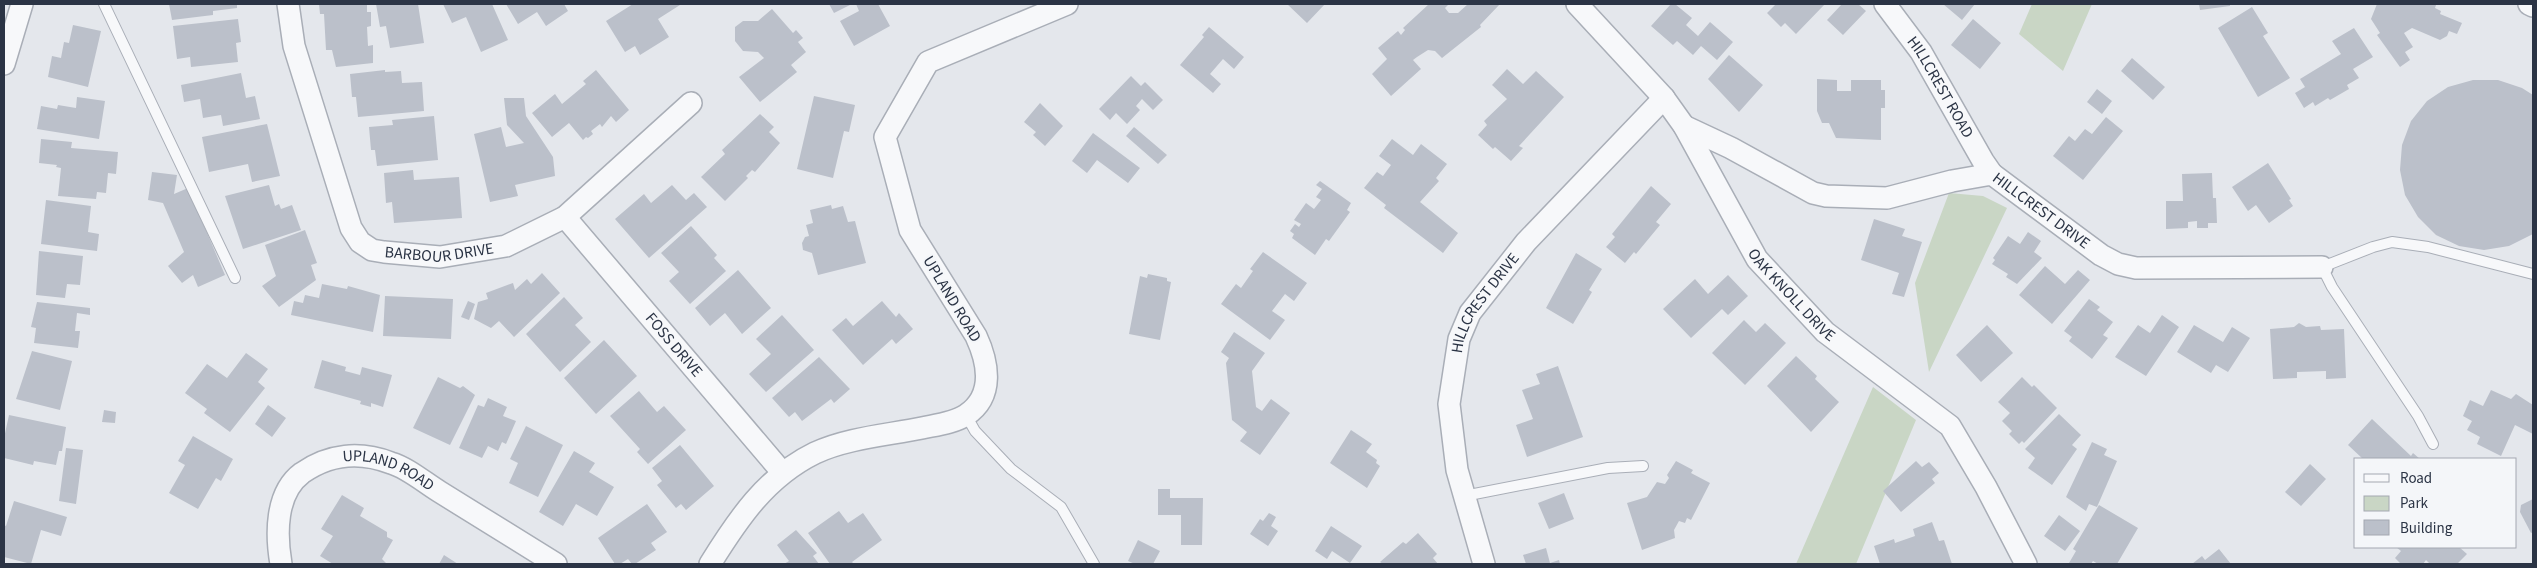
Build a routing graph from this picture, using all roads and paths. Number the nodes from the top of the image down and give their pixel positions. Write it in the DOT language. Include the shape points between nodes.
graph roads {
  1 [pos="22,4"];
  2 [pos="104,4"];
  3 [pos="288,4"];
  4 [pos="1067,4"];
  5 [pos="1577,4"];
  6 [pos="1885,4"];
  7 [pos="2529,4"];
  8 [pos="2533,6"];
  9 [pos="4,64"];
  10 [pos="1664,98"];
  11 [pos="691,103"];
  12 [pos="1684,126"];
  13 [pos="1992,174"];
  14 [pos="565,217"];
  15 [pos="2322,267"];
  16 [pos="2533,274"];
  17 [pos="235,278"];
  18 [pos="966,415"];
  19 [pos="2433,444"];
  20 [pos="1643,466"];
  21 [pos="782,472"];
  22 [pos="1464,496"];
  23 [pos="281,564"];
  24 [pos="556,564"];
  25 [pos="710,564"];
  26 [pos="1094,564"];
  27 [pos="1484,564"];
  28 [pos="2026,564"];
  1 -- 9 [label="street"];
  2 -- 17 [label="lane"];
  3 -- 14 [label="street, BARBOUR DRIVE" via="294,46 351,228 360,242 372,250 440,257 506,246"];
  4 -- 18 [label="street, UPLAND ROAD" via="928,62 885,137 910,230 976,336 984,355 988,373 982,398"];
  5 -- 10 [label="street, OAK KNOLL DRIVE"];
  6 -- 13 [label="street, HILLCREST ROAD" via="1921,52"];
  7 -- 8 [label="street"];
  10 -- 12 [label="street, OAK KNOLL DRIVE"];
  10 -- 22 [label="street, HILLCREST DRIVE" via="1526,242 1470,312 1458,339 1449,404 1457,470"];
  11 -- 14 [label="street, BARBOUR DRIVE"];
  12 -- 13 [label="street, HILLCREST DRIVE" via="1813,193 1826,196 1887,198"];
  12 -- 28 [label="street, OAK KNOLL DRIVE" via="1757,259 1825,332 1950,426"];
  13 -- 15 [label="street, HILLCREST DRIVE" via="2101,255 2118,264 2136,268"];
  14 -- 21 [label="street, FOSS DRIVE"];
  15 -- 16 [label="lane" via="2392,242 2428,247"];
  15 -- 19 [label="lane"];
  18 -- 21 [label="street, UPLAND ROAD" via="944,423 855,441 817,453"];
  18 -- 26 [label="lane" via="975,431 1011,469 1061,507"];
  20 -- 22 [label="lane" via="1608,468"];
  21 -- 25 [label="street, UPLAND ROAD" via="737,521"];
  22 -- 27 [label="street, HILLCREST DRIVE"];
  23 -- 24 [label="street, UPLAND ROAD" via="279,522 282,499 292,481 312,466 336,456 359,455 392,463"];
}
